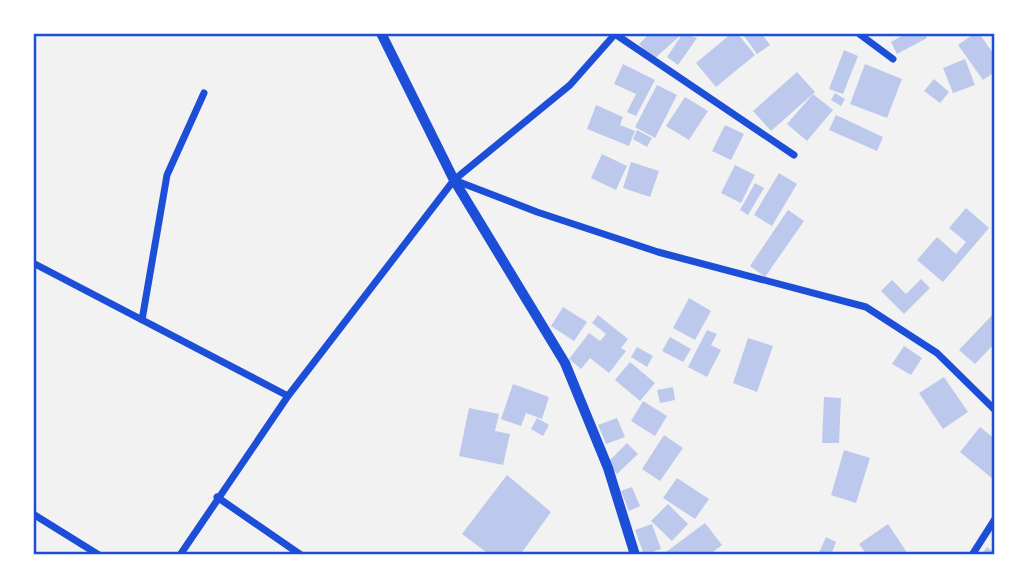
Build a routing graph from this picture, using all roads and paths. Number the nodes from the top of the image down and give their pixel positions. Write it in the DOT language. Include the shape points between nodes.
graph roads {
  1 [pos="381,33"];
  2 [pos="858,33"];
  3 [pos="615,34"];
  4 [pos="893,59"];
  5 [pos="204,93"];
  6 [pos="793,155"];
  7 [pos="454,180"];
  8 [pos="33,263"];
  9 [pos="142,320"];
  10 [pos="288,396"];
  11 [pos="995,410"];
  12 [pos="217,497"];
  13 [pos="33,513"];
  14 [pos="995,519"];
  15 [pos="633,554"];
  16 [pos="100,555"];
  17 [pos="180,555"];
  18 [pos="301,555"];
  19 [pos="972,555"];
  1 -- 7 [label="street"];
  2 -- 4 [label="street"];
  3 -- 6 [label="street"];
  3 -- 7 [label="street" via="570,85"];
  5 -- 9 [label="street" via="167,175"];
  7 -- 10 [label="street"];
  7 -- 11 [label="street" via="658,252 866,307 937,353"];
  7 -- 15 [label="street" via="565,363 608,468"];
  8 -- 9 [label="street"];
  9 -- 10 [label="street"];
  10 -- 12 [label="street"];
  12 -- 17 [label="street"];
  12 -- 18 [label="street"];
  13 -- 16 [label="street"];
  14 -- 19 [label="street"];
}
